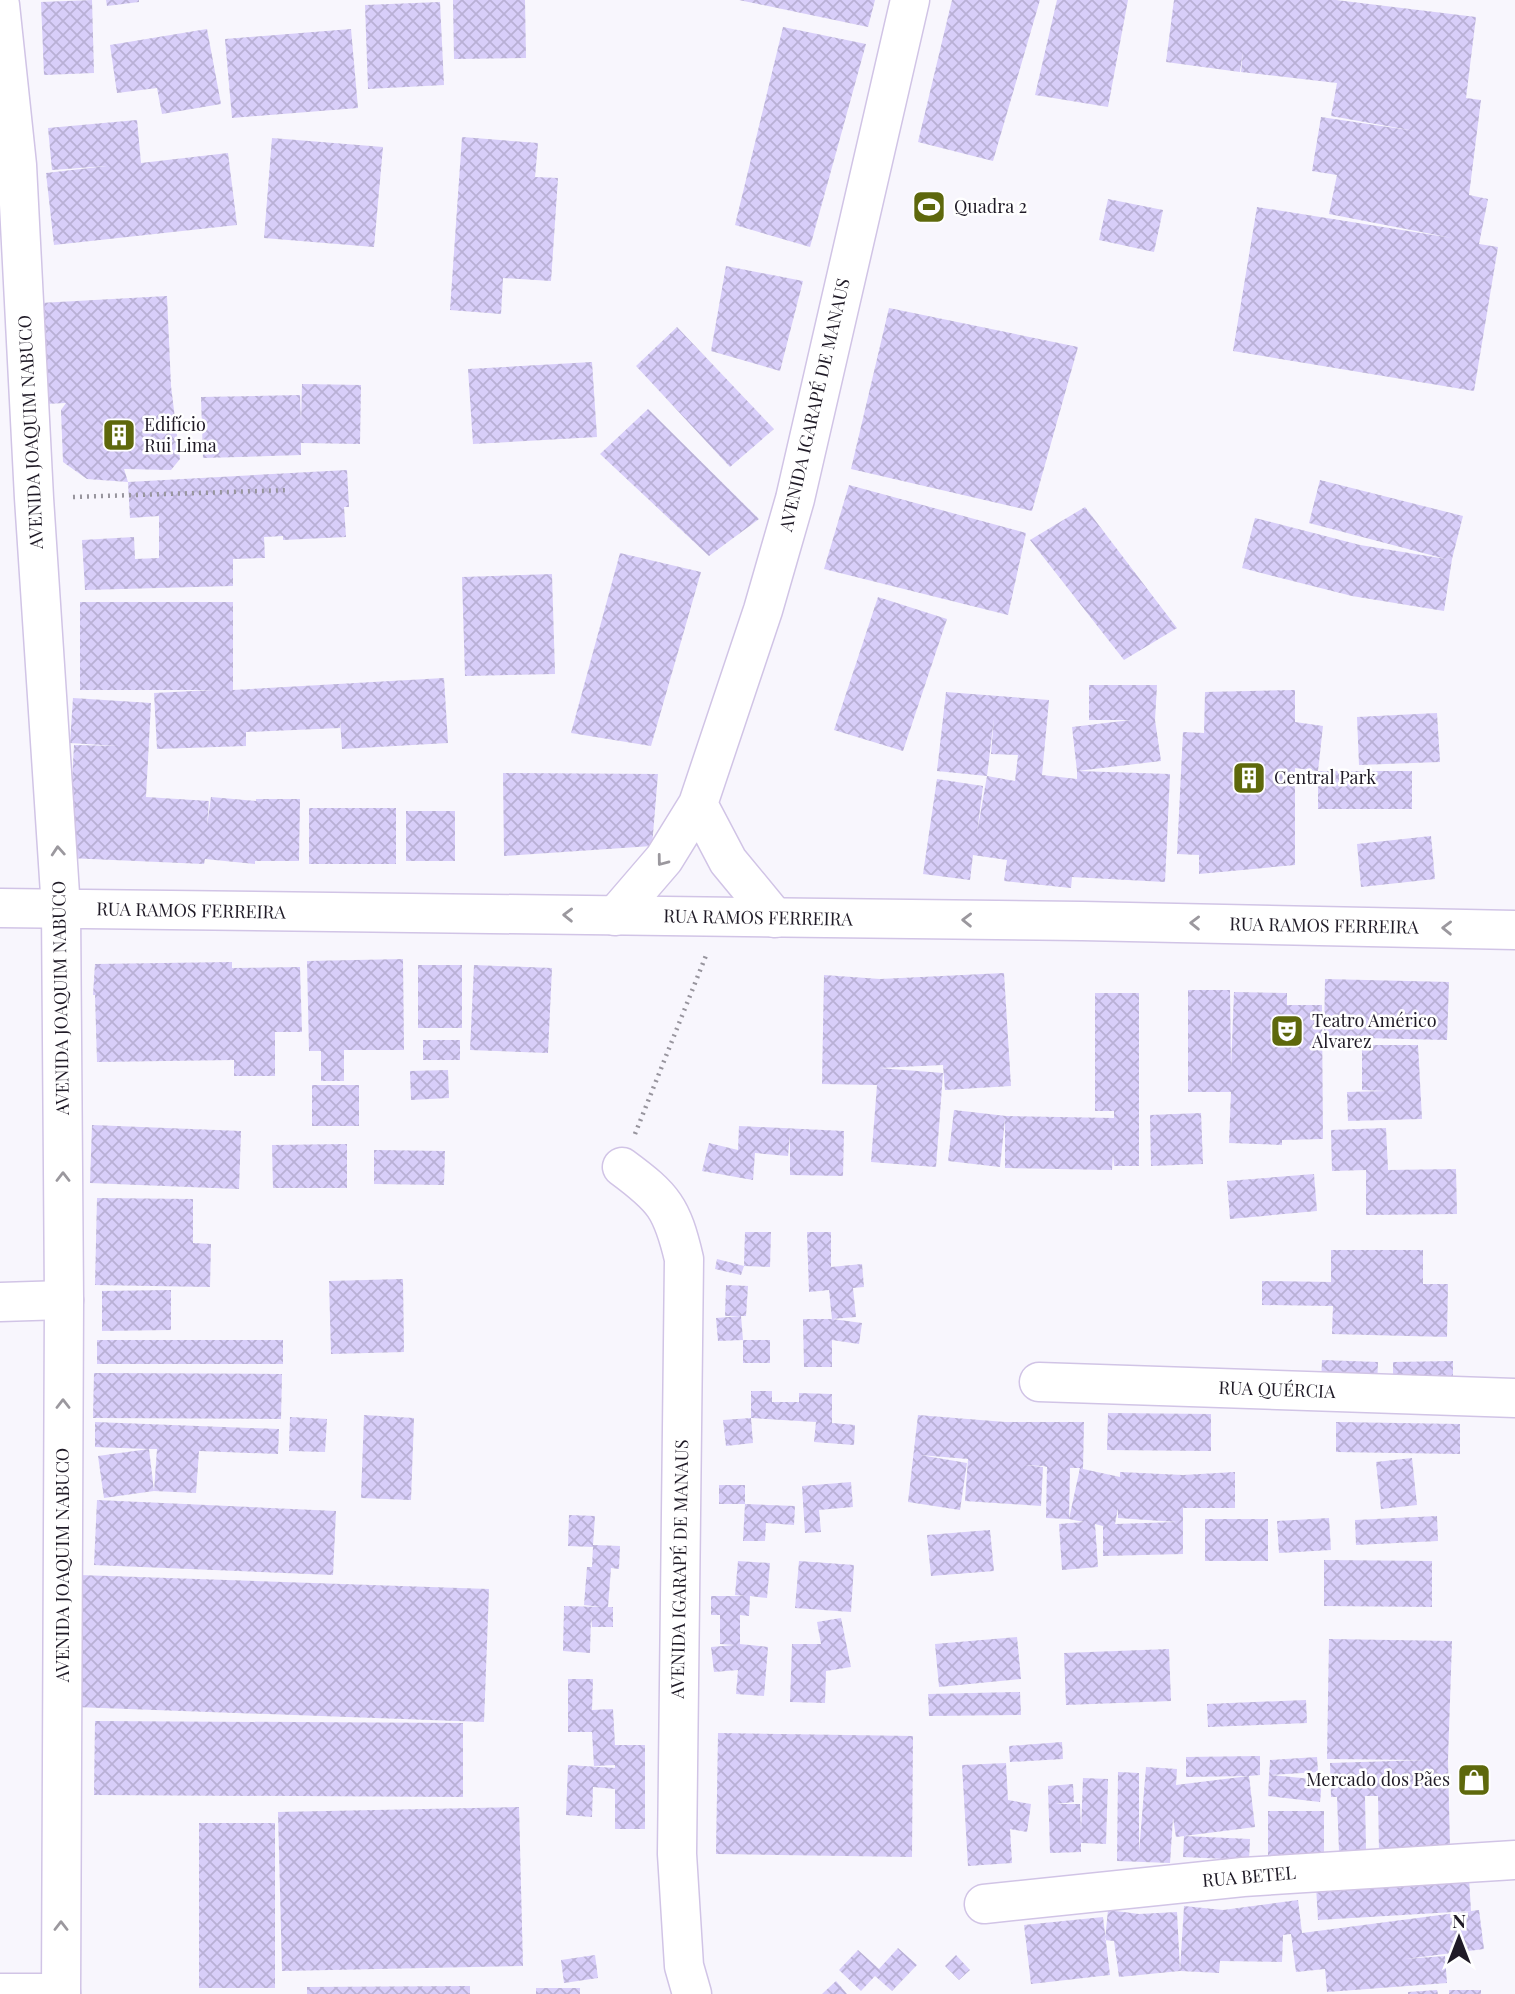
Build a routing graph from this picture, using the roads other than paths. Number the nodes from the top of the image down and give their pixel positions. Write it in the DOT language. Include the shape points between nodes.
graph roads {
  1 [pos="910,0"];
  2 [pos="0,5"];
  3 [pos="698,804"];
  4 [pos="0,908"];
  5 [pos="61,909"];
  6 [pos="615,916"];
  7 [pos="775,918"];
  8 [pos="1515,930"];
  9 [pos="622,1167"];
  10 [pos="64,1300"];
  11 [pos="0,1302"];
  12 [pos="1039,1382"];
  13 [pos="1515,1398"];
  14 [pos="1515,1860"];
  15 [pos="984,1904"];
  16 [pos="0,1993"];
  17 [pos="61,1993"];
  18 [pos="692,1994"];
  1 -- 3 [label="main road, AVENIDA IGARAPÉ DE MANAUS" via="795,499"];
  5 -- 2 [label="main road, AVENIDA JOAQUIM NABUCO, one-way" via="18,165"];
  3 -- 6 [label="main road, AVENIDA IGARAPÉ DE MANAUS, one-way" via="664,859"];
  3 -- 7 [label="main road" via="728,860"];
  4 -- 5 [label="main road, RUA RAMOS FERREIRA"];
  6 -- 5 [label="main road, RUA RAMOS FERREIRA, one-way"];
  10 -- 5 [label="main road, AVENIDA JOAQUIM NABUCO, one-way"];
  6 -- 7 [label="main road, RUA RAMOS FERREIRA"];
  8 -- 7 [label="main road, RUA RAMOS FERREIRA, one-way"];
  9 -- 18 [label="main road, AVENIDA IGARAPÉ DE MANAUS" via="668,1208 684,1259 677,1854 684,1966"];
  10 -- 11 [label="main road"];
  17 -- 10 [label="main road, AVENIDA JOAQUIM NABUCO, one-way"];
  12 -- 13 [label="main road, RUA QUÉRCIA"];
  14 -- 15 [label="main road, RUA BETEL" via="1243,1877"];
  16 -- 17 [label="main road"];
}
